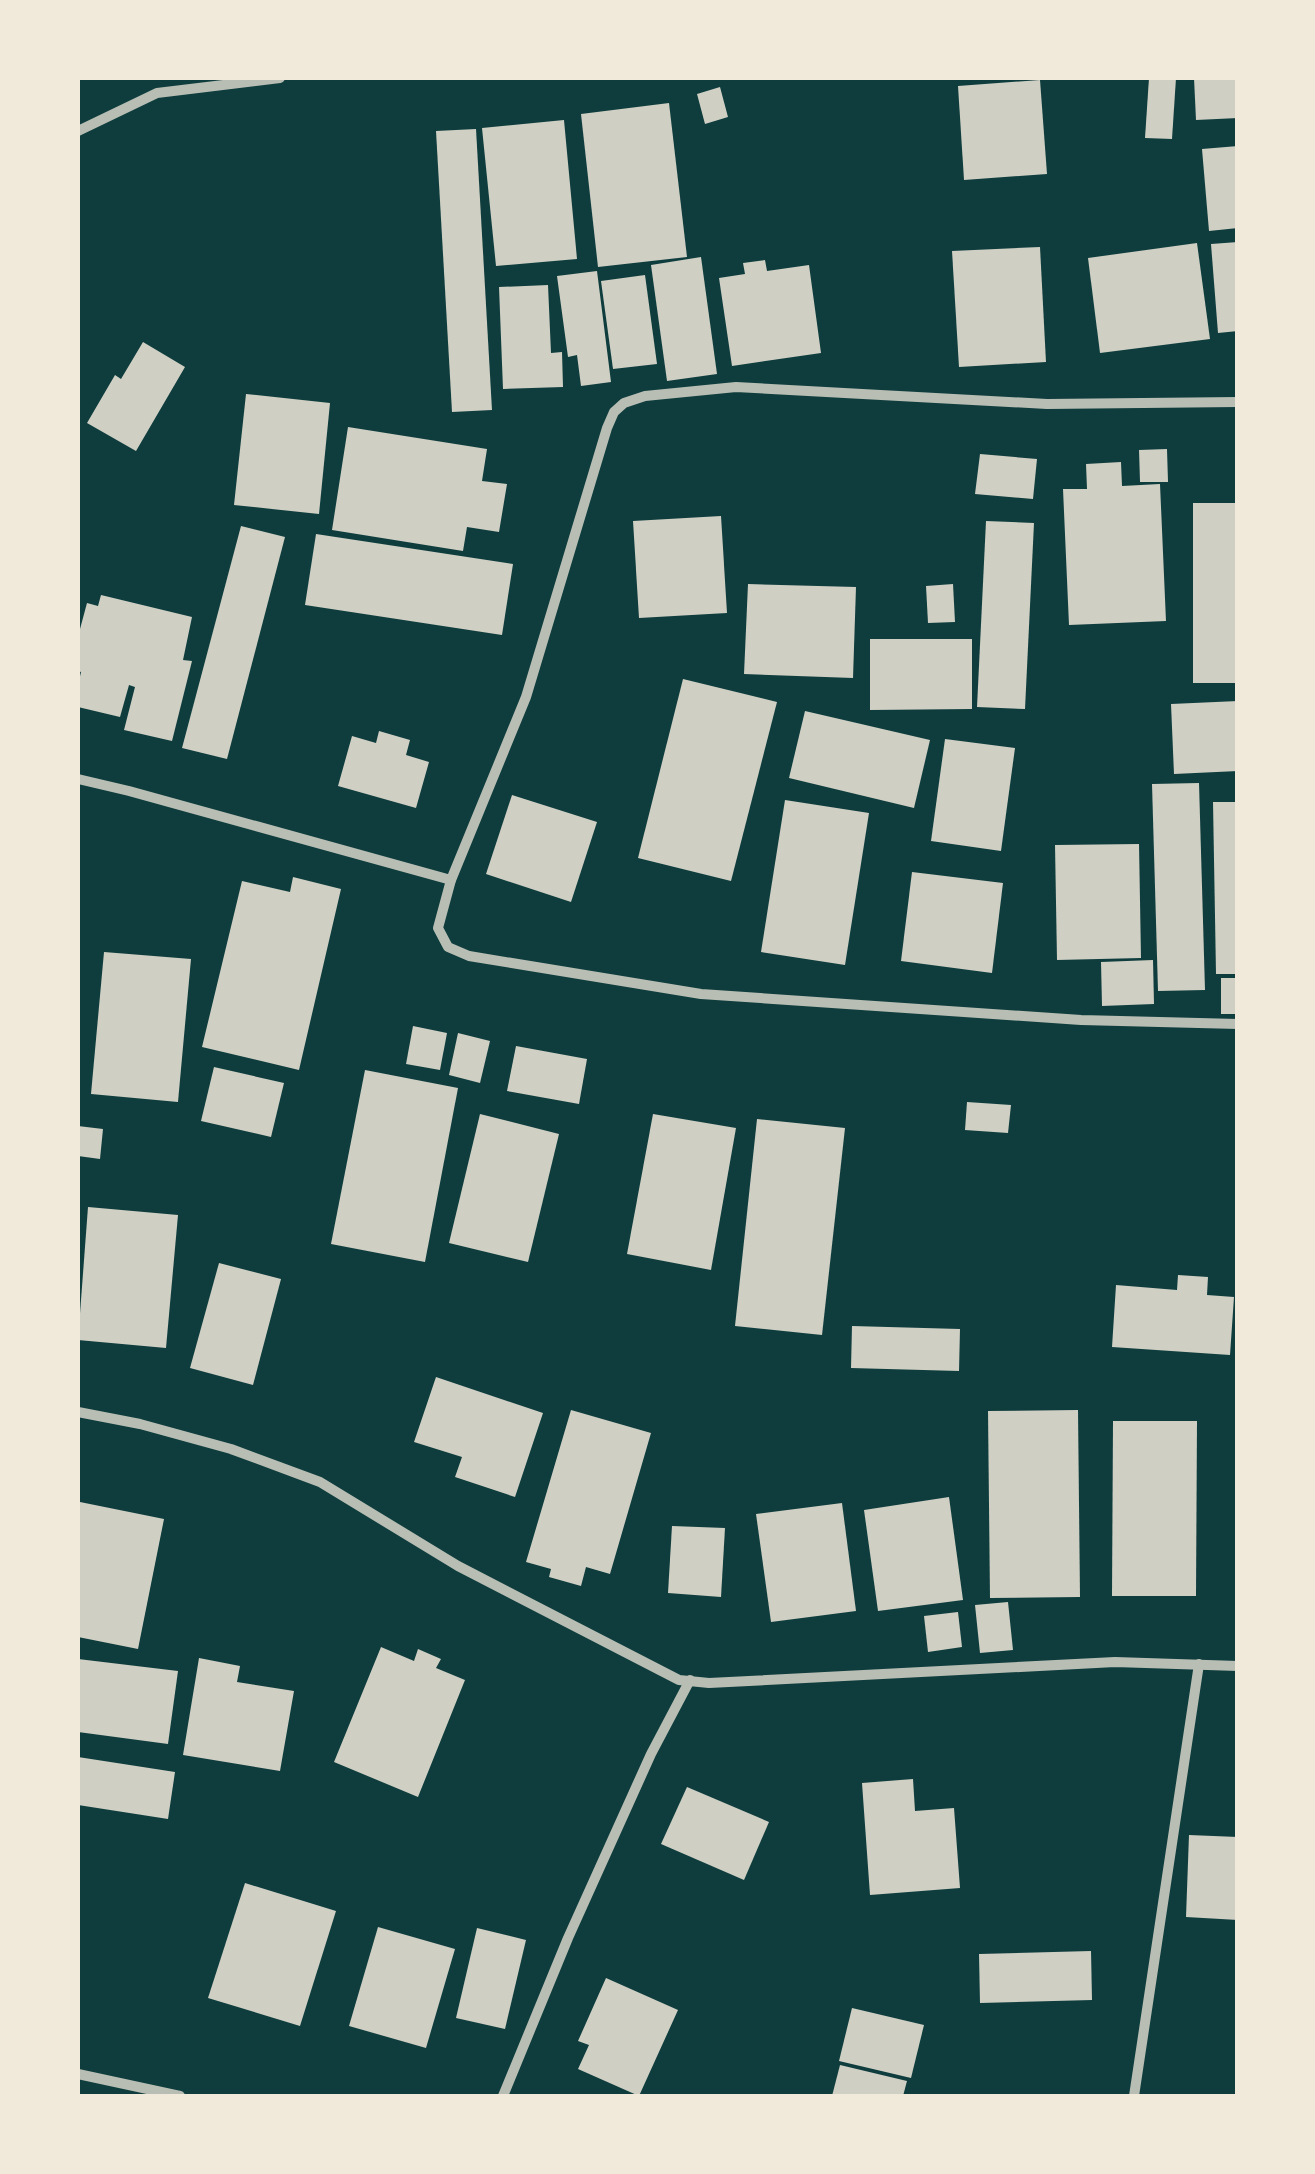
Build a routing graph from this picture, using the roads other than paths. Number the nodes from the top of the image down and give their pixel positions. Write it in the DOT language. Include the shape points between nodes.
graph roads {
  1 [pos="280,78"];
  2 [pos="78,131"];
  3 [pos="1238,402"];
  4 [pos="78,780"];
  5 [pos="450,880"];
  6 [pos="1238,1024"];
  7 [pos="78,1412"];
  8 [pos="1199,1664"];
  9 [pos="1238,1666"];
  10 [pos="690,1680"];
  11 [pos="78,2074"];
  12 [pos="180,2096"];
  13 [pos="504,2096"];
  14 [pos="1134,2096"];
  1 -- 2 [label="street" via="156,93"];
  3 -- 5 [label="street" via="1047,404 736,387 624,404 607,428 526,697"];
  4 -- 5 [label="street"];
  5 -- 6 [label="street" via="438,928 448,947 468,956 702,994"];
  7 -- 10 [label="street" via="231,1449 320,1482 458,1566"];
  8 -- 9 [label="street"];
  8 -- 10 [label="street"];
  8 -- 14 [label="street"];
  10 -- 13 [label="street" via="583,1904"];
  11 -- 12 [label="street"];
}
